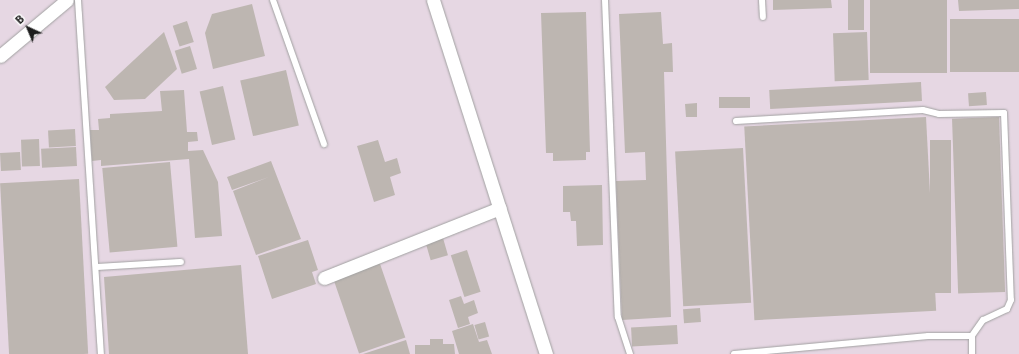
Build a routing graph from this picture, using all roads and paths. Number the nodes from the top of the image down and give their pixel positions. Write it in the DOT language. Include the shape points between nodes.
graph roads {
  1 [pos="67,0"];
  2 [pos="78,0"];
  3 [pos="274,0"];
  4 [pos="433,0"];
  5 [pos="605,0"];
  6 [pos="762,0"];
  7 [pos="763,16"];
  8 [pos="0,56"];
  9 [pos="736,121"];
  10 [pos="324,144"];
  11 [pos="500,208"];
  12 [pos="181,262"];
  13 [pos="96,267"];
  14 [pos="324,278"];
  15 [pos="972,336"];
  16 [pos="101,354"];
  17 [pos="546,354"];
  18 [pos="630,354"];
  19 [pos="734,354"];
  20 [pos="972,354"];
  1 -- 8 [label="street"];
  2 -- 13 [label="lane"];
  3 -- 10 [label="lane"];
  4 -- 11 [label="street"];
  5 -- 18 [label="lane" via="618,317"];
  6 -- 7 [label="lane"];
  9 -- 15 [label="lane" via="923,110 939,114 1004,113 1011,300 1007,309 983,320"];
  11 -- 14 [label="street"];
  11 -- 17 [label="street"];
  12 -- 13 [label="lane"];
  13 -- 16 [label="lane"];
  15 -- 19 [label="lane" via="928,336"];
  15 -- 20 [label="lane"];
}
